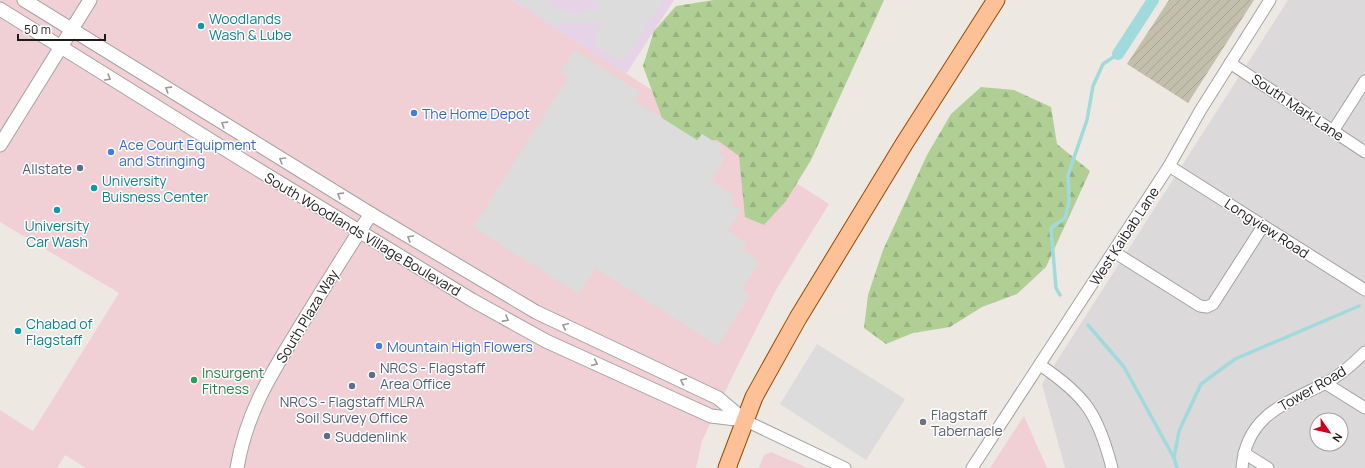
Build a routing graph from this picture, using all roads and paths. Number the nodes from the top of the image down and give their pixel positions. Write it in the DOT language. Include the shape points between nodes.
graph roads {
  1 [pos="24,0"];
  2 [pos="90,0"];
  3 [pos="996,0"];
  4 [pos="1270,0"];
  5 [pos="0,9"];
  6 [pos="72,29"];
  7 [pos="60,47"];
  8 [pos="1230,63"];
  9 [pos="1365,81"];
  10 [pos="1334,131"];
  11 [pos="0,145"];
  12 [pos="1365,152"];
  13 [pos="1169,166"];
  14 [pos="371,214"];
  15 [pos="1263,226"];
  16 [pos="360,231"];
  17 [pos="1114,252"];
  18 [pos="1365,290"];
  19 [pos="1365,352"];
  20 [pos="1040,365"];
  21 [pos="1326,383"];
  22 [pos="1365,408"];
  23 [pos="744,420"];
  24 [pos="1244,453"];
  25 [pos="237,468"];
  26 [pos="727,468"];
  27 [pos="845,468"];
  28 [pos="972,468"];
  29 [pos="1112,468"];
  30 [pos="1242,468"];
  31 [pos="1268,468"];
  1 -- 6 [label="street, South Woodlands Village Boulevard"];
  2 -- 6 [label="street"];
  3 -- 23 [label="main road" via="846,236 761,383"];
  4 -- 8 [label="street, West Kaibab Lane"];
  5 -- 7 [label="street, South Woodlands Village Boulevard"];
  6 -- 7 [label="street"];
  14 -- 6 [label="street, South Woodlands Village Boulevard, one-way"];
  7 -- 11 [label="street"];
  7 -- 16 [label="street, South Woodlands Village Boulevard, one-way"];
  8 -- 10 [label="street, South Mark Lane"];
  8 -- 13 [label="street, West Kaibab Lane"];
  9 -- 10 [label="street"];
  10 -- 12 [label="street, South Mark Lane"];
  13 -- 15 [label="street, Longview Road"];
  13 -- 17 [label="street, West Kaibab Lane"];
  14 -- 16 [label="street, South Plaza Way"];
  23 -- 14 [label="street, South Woodlands Village Boulevard, one-way" via="718,398 536,312"];
  15 -- 17 [label="street" via="1213,304 1207,307 1200,306"];
  15 -- 18 [label="street, Longview Road"];
  16 -- 23 [label="street, South Woodlands Village Boulevard, one-way" via="472,300 546,341 711,416"];
  16 -- 25 [label="street, South Plaza Way" via="263,390 247,423"];
  17 -- 20 [label="street, West Kaibab Lane"];
  19 -- 21 [label="street, Tower Road"];
  20 -- 28 [label="street, West Kaibab Lane"];
  20 -- 29 [label="street" via="1064,382 1086,404 1103,435"];
  21 -- 22 [label="street"];
  21 -- 24 [label="street, Tower Road" via="1281,404 1270,412 1249,438"];
  23 -- 26 [label="main road"];
  23 -- 27 [label="street, South Woodlands Village Boulevard"];
  24 -- 30 [label="street, Tower Road"];
  24 -- 31 [label="street"];
}
